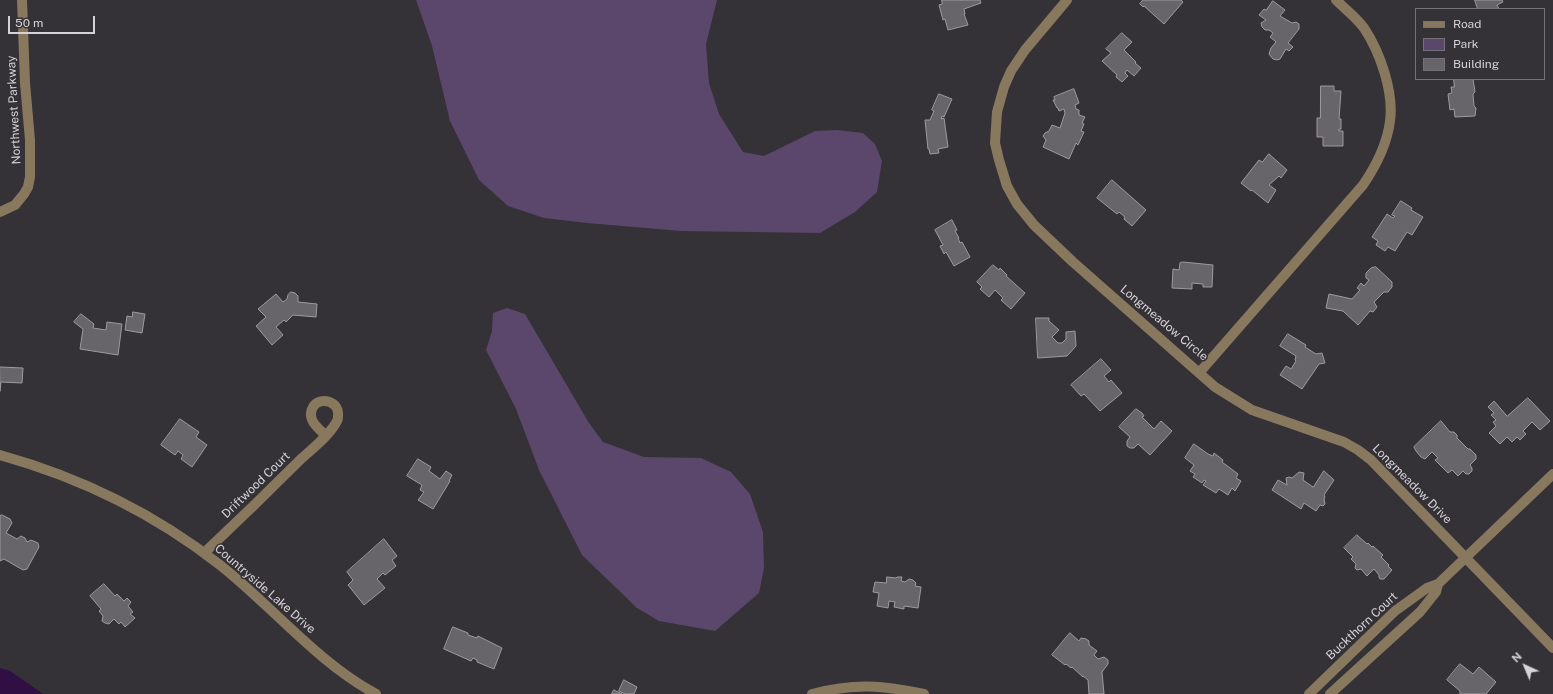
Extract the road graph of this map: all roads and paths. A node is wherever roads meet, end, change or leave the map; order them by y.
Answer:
1 (22, 0) edge
2 (1336, 0) edge
3 (1065, 1) edge
4 (0, 212) edge
5 (1199, 373) junction
6 (325, 435) dead end
7 (0, 455) edge
8 (1553, 474) edge
9 (204, 553) junction
10 (1466, 558) junction
11 (1438, 584) junction
12 (1553, 648) edge
13 (376, 694) edge
14 (812, 694) edge
15 (924, 694) edge
16 (1309, 694) edge
17 (1330, 694) edge

1 - 4 street, Northwest Parkway
2 - 5 street, Longmeadow Circle
3 - 5 street, Longmeadow Circle
5 - 10 street, Longmeadow Drive
6 - 9 street, Driftwood Court
7 - 9 street, Countryside Lake Drive
8 - 10 street, Buckthorn Court
9 - 13 street, Countryside Lake Drive
10 - 11 street, Buckthorn Court
10 - 12 street, Longmeadow Drive
11 - 16 street, Buckthorn Court
11 - 17 street, Buckthorn Court
14 - 15 street

